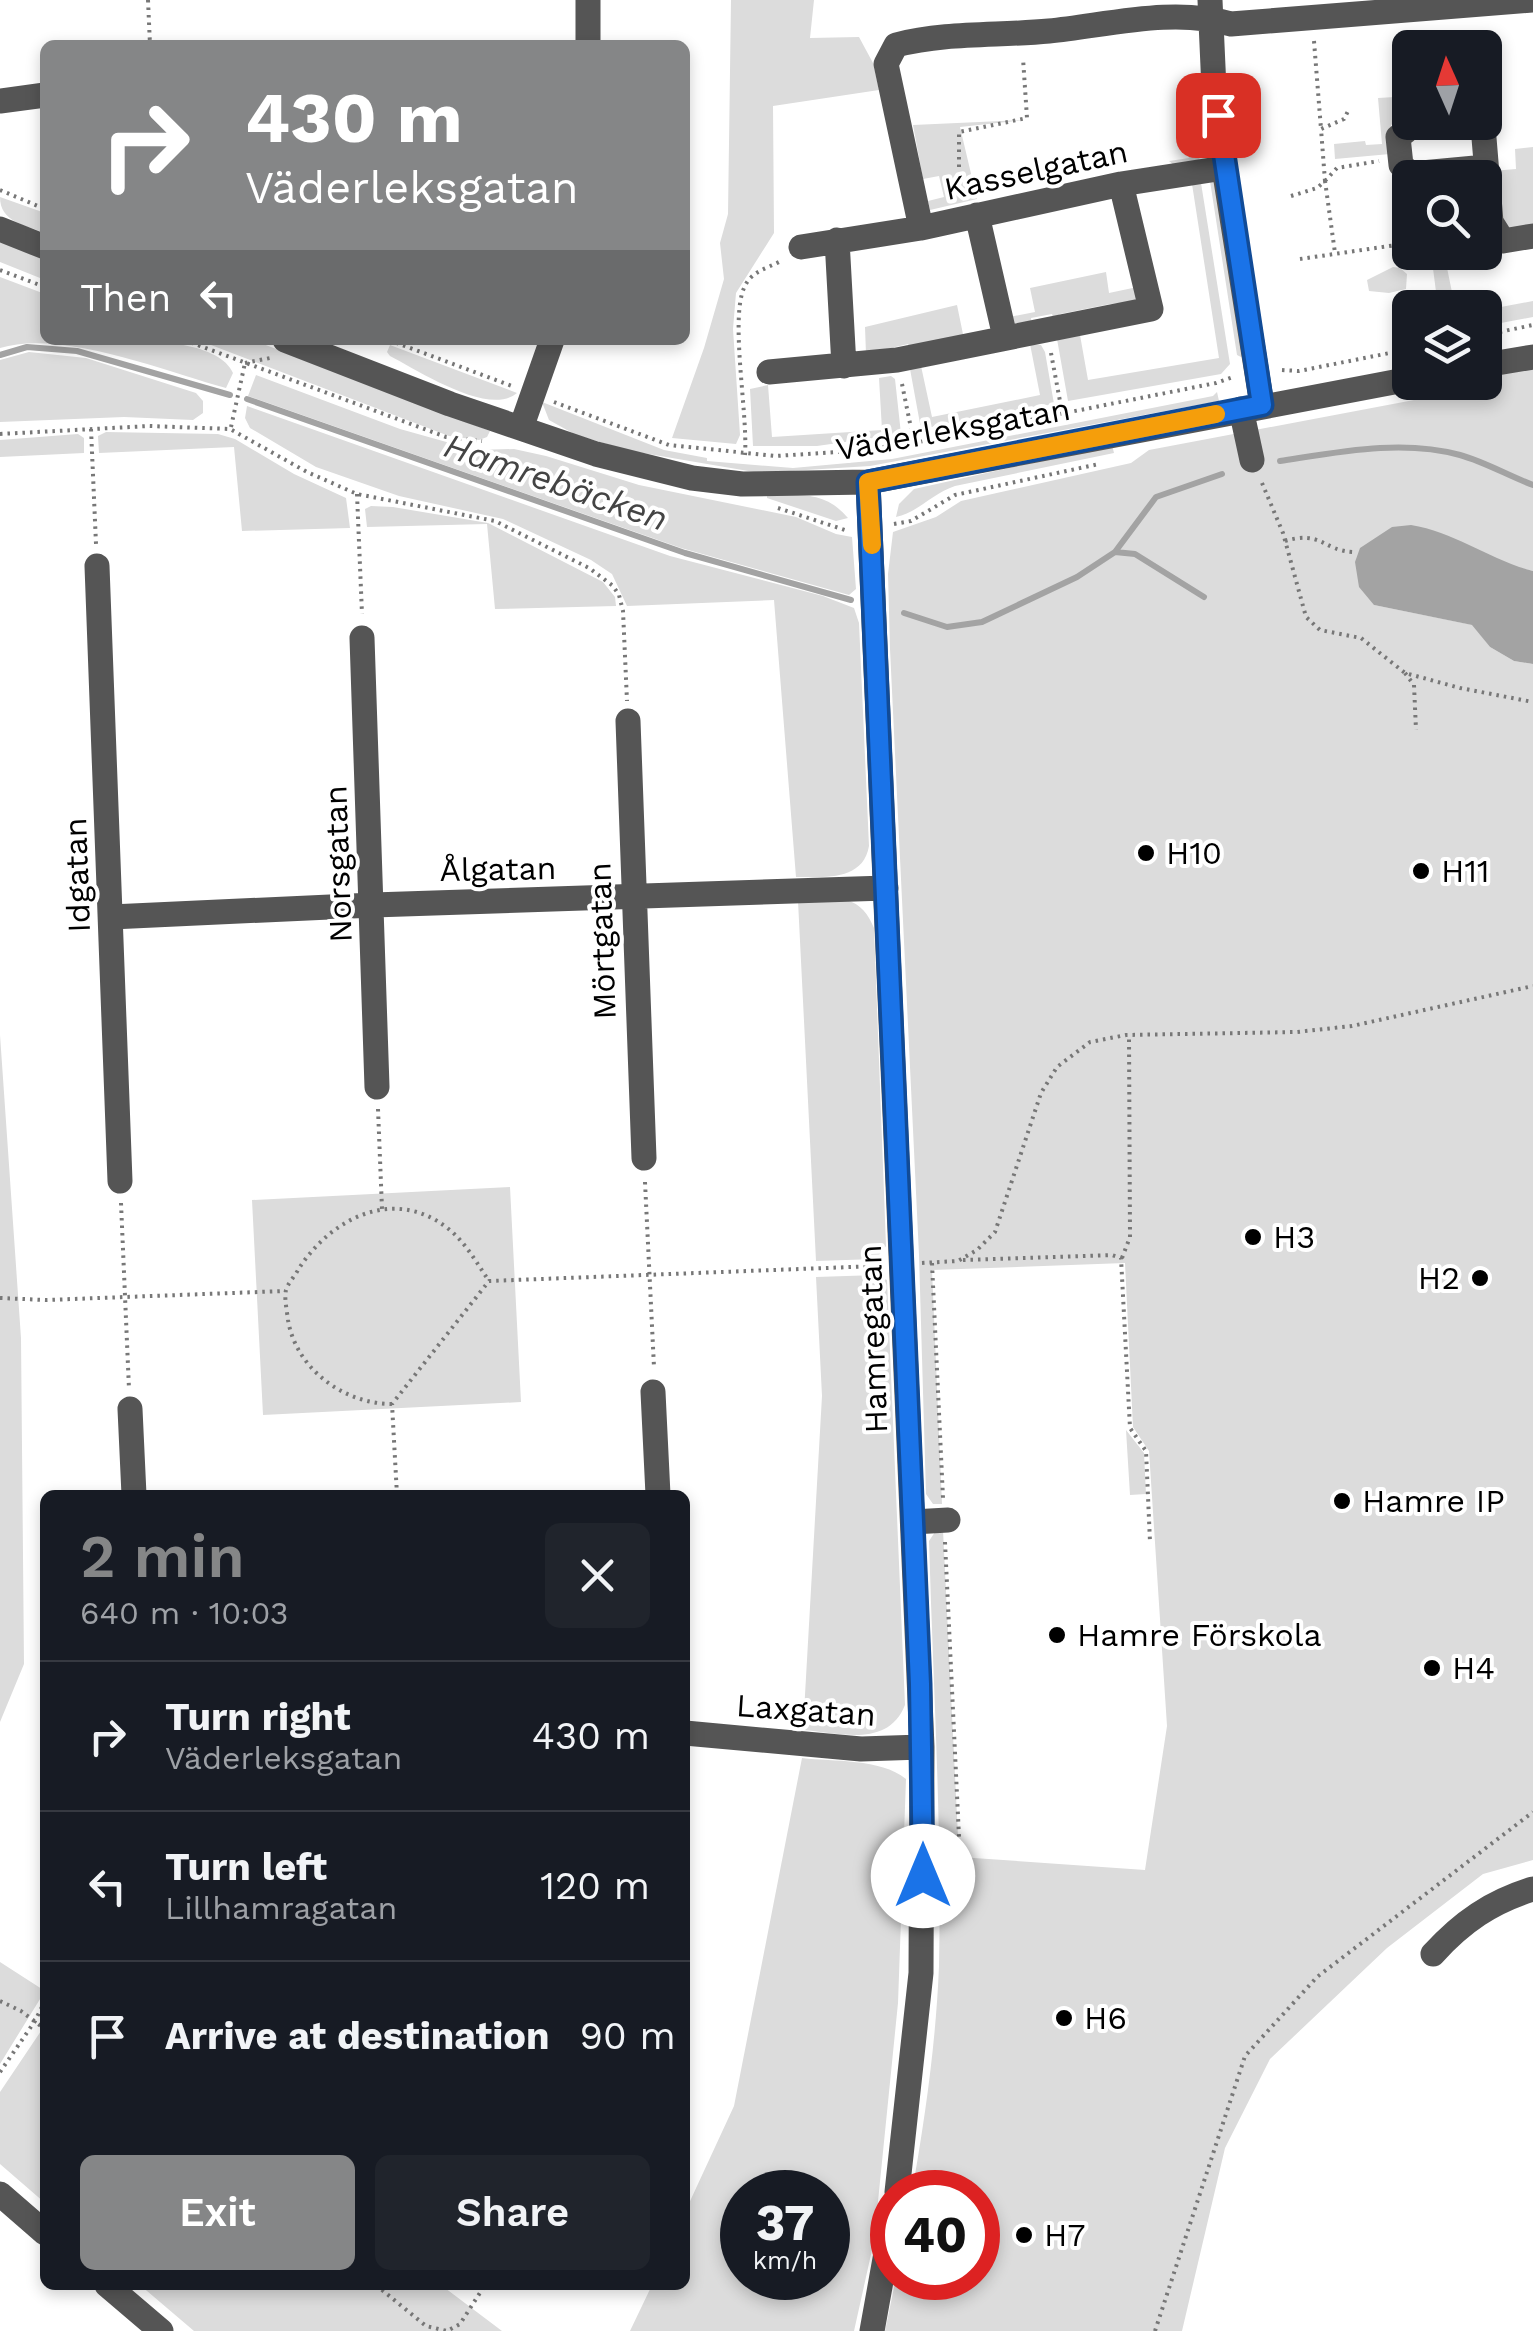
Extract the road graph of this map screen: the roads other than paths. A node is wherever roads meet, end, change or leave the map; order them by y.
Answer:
1 (588, 0) edge
2 (1532, 0) edge
3 (1417, 4) edge
4 (1378, 6) edge
5 (1308, 8) edge
6 (1210, 9) edge
7 (588, 40) edge
8 (40, 96) edge
9 (0, 102) edge
10 (1224, 168) junction
11 (1121, 184) junction
12 (976, 215) junction
13 (921, 228) junction
14 (0, 230) edge
15 (1533, 236) edge
16 (837, 240) junction
17 (1502, 240) edge
18 (40, 245) edge
19 (801, 247) road end
20 (1005, 337) junction
21 (550, 345) edge
22 (279, 348) edge
23 (1533, 356) edge
24 (1502, 362) edge
25 (844, 366) junction
26 (769, 372) dead end
27 (1392, 381) edge
28 (1251, 407) junction
29 (522, 428) junction
30 (1252, 460) road end
31 (868, 482) junction
32 (98, 566) road end
33 (362, 638) road end
34 (628, 721) road end
35 (886, 888) junction
36 (632, 898) junction
37 (373, 905) junction
38 (111, 917) junction
39 (377, 1086) road end
40 (644, 1158) road end
41 (120, 1181) road end
42 (652, 1392) road end
43 (130, 1408) road end
44 (134, 1490) edge
45 (658, 1490) edge
46 (946, 1520) road end
47 (913, 1522) junction
48 (690, 1733) edge
49 (922, 1748) junction
50 (1533, 1888) edge
51 (1433, 1954) dead end
52 (899, 2170) edge
53 (0, 2194) edge
54 (40, 2228) edge
55 (112, 2290) edge
56 (878, 2300) edge
57 (147, 2327) edge
58 (872, 2331) edge

1 - 7 street
2 - 3 street, Kasselgatan
3 - 4 street, Kasselgatan
4 - 5 street, Kasselgatan
5 - 6 street, Kasselgatan
6 - 10 street
6 - 13 street, Kasselgatan
8 - 9 street
10 - 11 street, Kasselgatan
10 - 28 street
11 - 12 street, Kasselgatan
11 - 20 street
12 - 13 street, Kasselgatan
12 - 20 street
13 - 16 street, Kasselgatan
14 - 18 street
15 - 17 street
16 - 19 street, Kasselgatan
16 - 25 street
20 - 25 street
21 - 29 street
22 - 29 street, Väderleksgatan
23 - 24 street
25 - 26 street
27 - 28 street, Väderleksgatan
28 - 30 street
28 - 31 street, Väderleksgatan
29 - 31 street, Väderleksgatan
31 - 35 street, Hamregatan
32 - 38 street, Idgatan
33 - 37 street, Norsgatan
34 - 36 street, Mörtgatan
35 - 36 street, Ålgatan
35 - 47 street, Hamregatan
36 - 37 street, Ålgatan
36 - 40 street, Mörtgatan
37 - 38 street, Ålgatan
37 - 39 street, Norsgatan
38 - 41 street, Idgatan
42 - 45 street
43 - 44 street
46 - 47 street
47 - 49 street, Hamregatan
48 - 49 street, Laxgatan
49 - 52 street, Hamregatan
50 - 51 street
53 - 54 street
55 - 57 street
56 - 58 street

